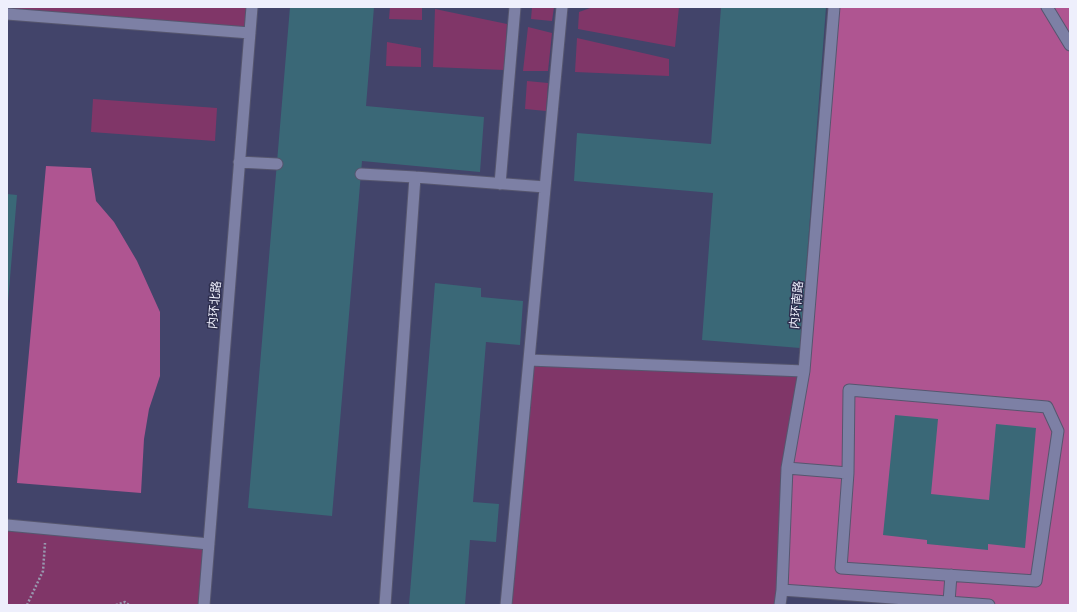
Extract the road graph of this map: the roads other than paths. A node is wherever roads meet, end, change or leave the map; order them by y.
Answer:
1 (252, 7) edge
2 (515, 7) edge
3 (562, 7) edge
4 (834, 7) edge
5 (1047, 7) edge
6 (7, 14) edge
7 (250, 33) junction
8 (1070, 45) edge
9 (239, 162) junction
10 (277, 164) dead end
11 (360, 174) dead end
12 (415, 177) junction
13 (500, 184) junction
14 (545, 187) junction
15 (529, 360) junction
16 (804, 371) junction
17 (787, 468) junction
18 (848, 473) junction
19 (7, 525) edge
20 (209, 544) junction
21 (951, 575) junction
22 (782, 590) junction
23 (949, 602) junction
24 (204, 605) edge
25 (386, 605) edge
26 (506, 605) edge
27 (780, 605) edge
28 (989, 605) edge

1 - 7 lane, 内环北路
2 - 13 lane
3 - 14 lane
4 - 16 lane, 内环南路
5 - 8 lane
6 - 7 lane
7 - 9 lane, 内环北路
9 - 10 lane
9 - 20 lane, 内环北路
11 - 12 lane
12 - 13 lane
12 - 25 lane
13 - 14 lane
14 - 15 lane
15 - 16 lane
15 - 26 lane
16 - 17 lane, 内环南路
17 - 18 lane
17 - 22 lane, 内环南路
18 - 21 lane
18 - 21 lane
19 - 20 lane
20 - 24 lane, 内环北路
21 - 23 lane
22 - 23 lane
22 - 27 lane, 内环南路
23 - 28 lane

